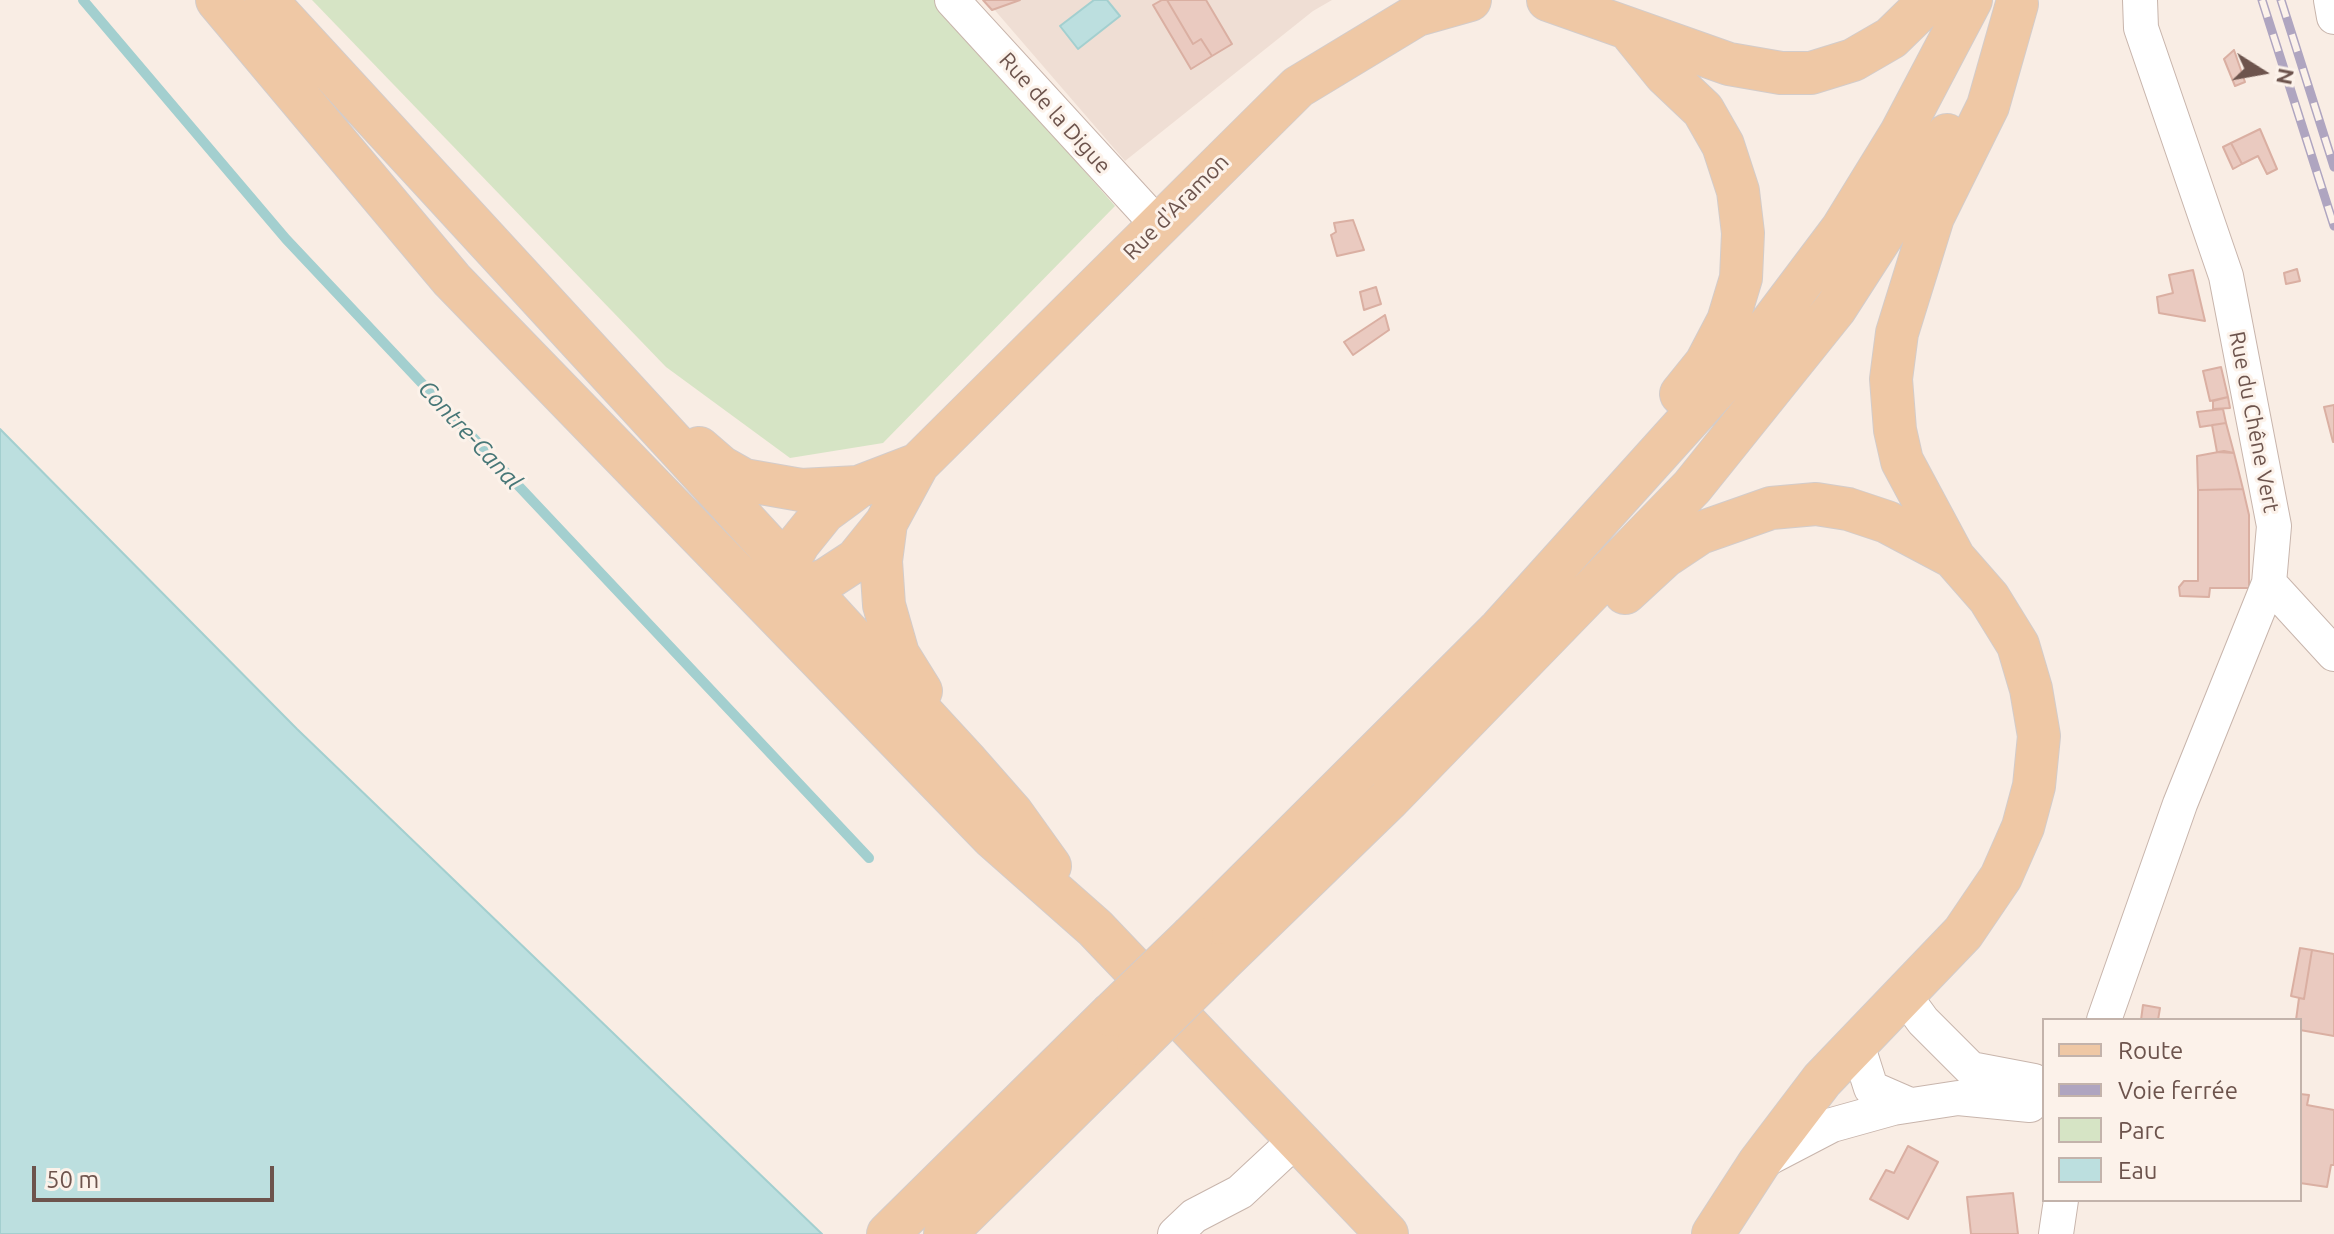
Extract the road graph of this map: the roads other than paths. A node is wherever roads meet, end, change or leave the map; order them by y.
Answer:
1 (217, 0) edge
2 (266, 0) edge
3 (952, 0) edge
4 (1470, 0) edge
5 (1548, 0) edge
6 (1930, 0) edge
7 (1971, 0) edge
8 (2331, 0) edge
9 (2018, 2) edge
10 (2141, 14) edge
11 (2334, 17) edge
12 (1631, 32) junction
13 (1158, 225) junction
14 (597, 357) junction
15 (918, 464) junction
16 (858, 487) junction
17 (886, 523) junction
18 (1954, 558) junction
19 (795, 578) junction
20 (2269, 583) junction
21 (764, 605) junction
22 (2334, 654) edge
23 (968, 763) junction
24 (1353, 776) junction
25 (1389, 799) junction
26 (1002, 825) junction
27 (1206, 950) junction
28 (1904, 995) junction
29 (2105, 1018) edge
30 (1124, 1030) junction
31 (1857, 1044) junction
32 (2038, 1095) edge
33 (1910, 1105) junction
34 (1298, 1138) junction
35 (1759, 1163) junction
36 (2061, 1202) edge
37 (888, 1234) edge
38 (945, 1234) edge
39 (1175, 1234) edge
40 (1387, 1234) edge
41 (1713, 1234) edge
42 (2056, 1234) edge

1 - 21 main road
2 - 14 main road
3 - 13 street, Rue de la Digue
4 - 13 main road, Rue d'Aramon
5 - 12 main road
6 - 12 main road
7 - 24 main road
8 - 11 street
9 - 18 main road
9 - 25 main road
10 - 20 street, Rue du Chêne Vert
12 - 24 main road
13 - 15 main road, Rue d'Aramon
14 - 16 main road, Rue d'Aramon
14 - 19 main road
15 - 16 main road, Rue d'Aramon
15 - 17 main road, Rue d'Aramon
16 - 19 main road, Rue d'Aramon
17 - 19 main road, Rue d'Aramon
17 - 23 main road, Rue d'Aramon
18 - 25 main road
18 - 28 main road
19 - 21 main road, Rue d'Aramon
19 - 23 main road
20 - 22 street
20 - 29 street, Rue du Chêne Vert
21 - 26 main road
23 - 26 main road
24 - 27 main road
25 - 27 main road
26 - 34 main road
27 - 30 main road, bridge
28 - 31 main road
28 - 32 street
30 - 37 main road
30 - 38 main road
31 - 33 street
31 - 35 main road
32 - 33 street
33 - 35 street
34 - 39 street
34 - 40 main road
35 - 41 main road
36 - 42 street

